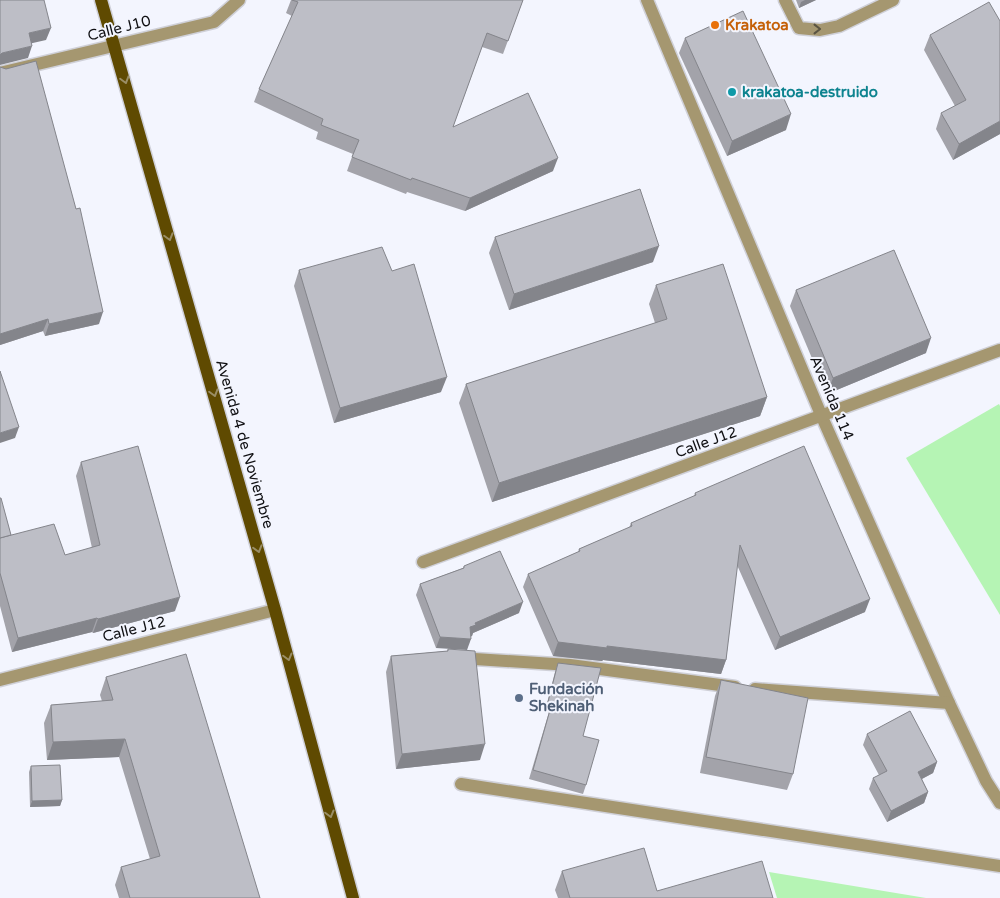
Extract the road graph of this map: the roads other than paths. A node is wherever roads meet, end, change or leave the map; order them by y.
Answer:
1 (101, 0) edge
2 (239, 0) edge
3 (647, 0) edge
4 (785, 0) edge
5 (893, 0) edge
6 (115, 46) junction
7 (0, 73) edge
8 (1000, 350) edge
9 (822, 417) junction
10 (423, 562) dead end
11 (275, 610) junction
12 (443, 657) edge
13 (0, 680) edge
14 (949, 703) junction
15 (461, 784) dead end
16 (1000, 803) edge
17 (1000, 866) edge
18 (353, 898) edge

1 - 6 main road, Avenida 4 de Noviembre
2 - 6 street, Calle J10
3 - 9 street, Avenida 114
4 -> 5 street
6 - 7 street, Calle J10
6 -> 11 main road, Avenida 4 de Noviembre
8 - 9 street, Calle J12
9 - 10 street, Calle J12
9 - 14 street, Avenida 114
11 - 13 street, Calle J12
11 -> 18 main road, Avenida 4 de Noviembre
12 - 14 street
14 - 16 street, Avenida 114
15 - 17 street

